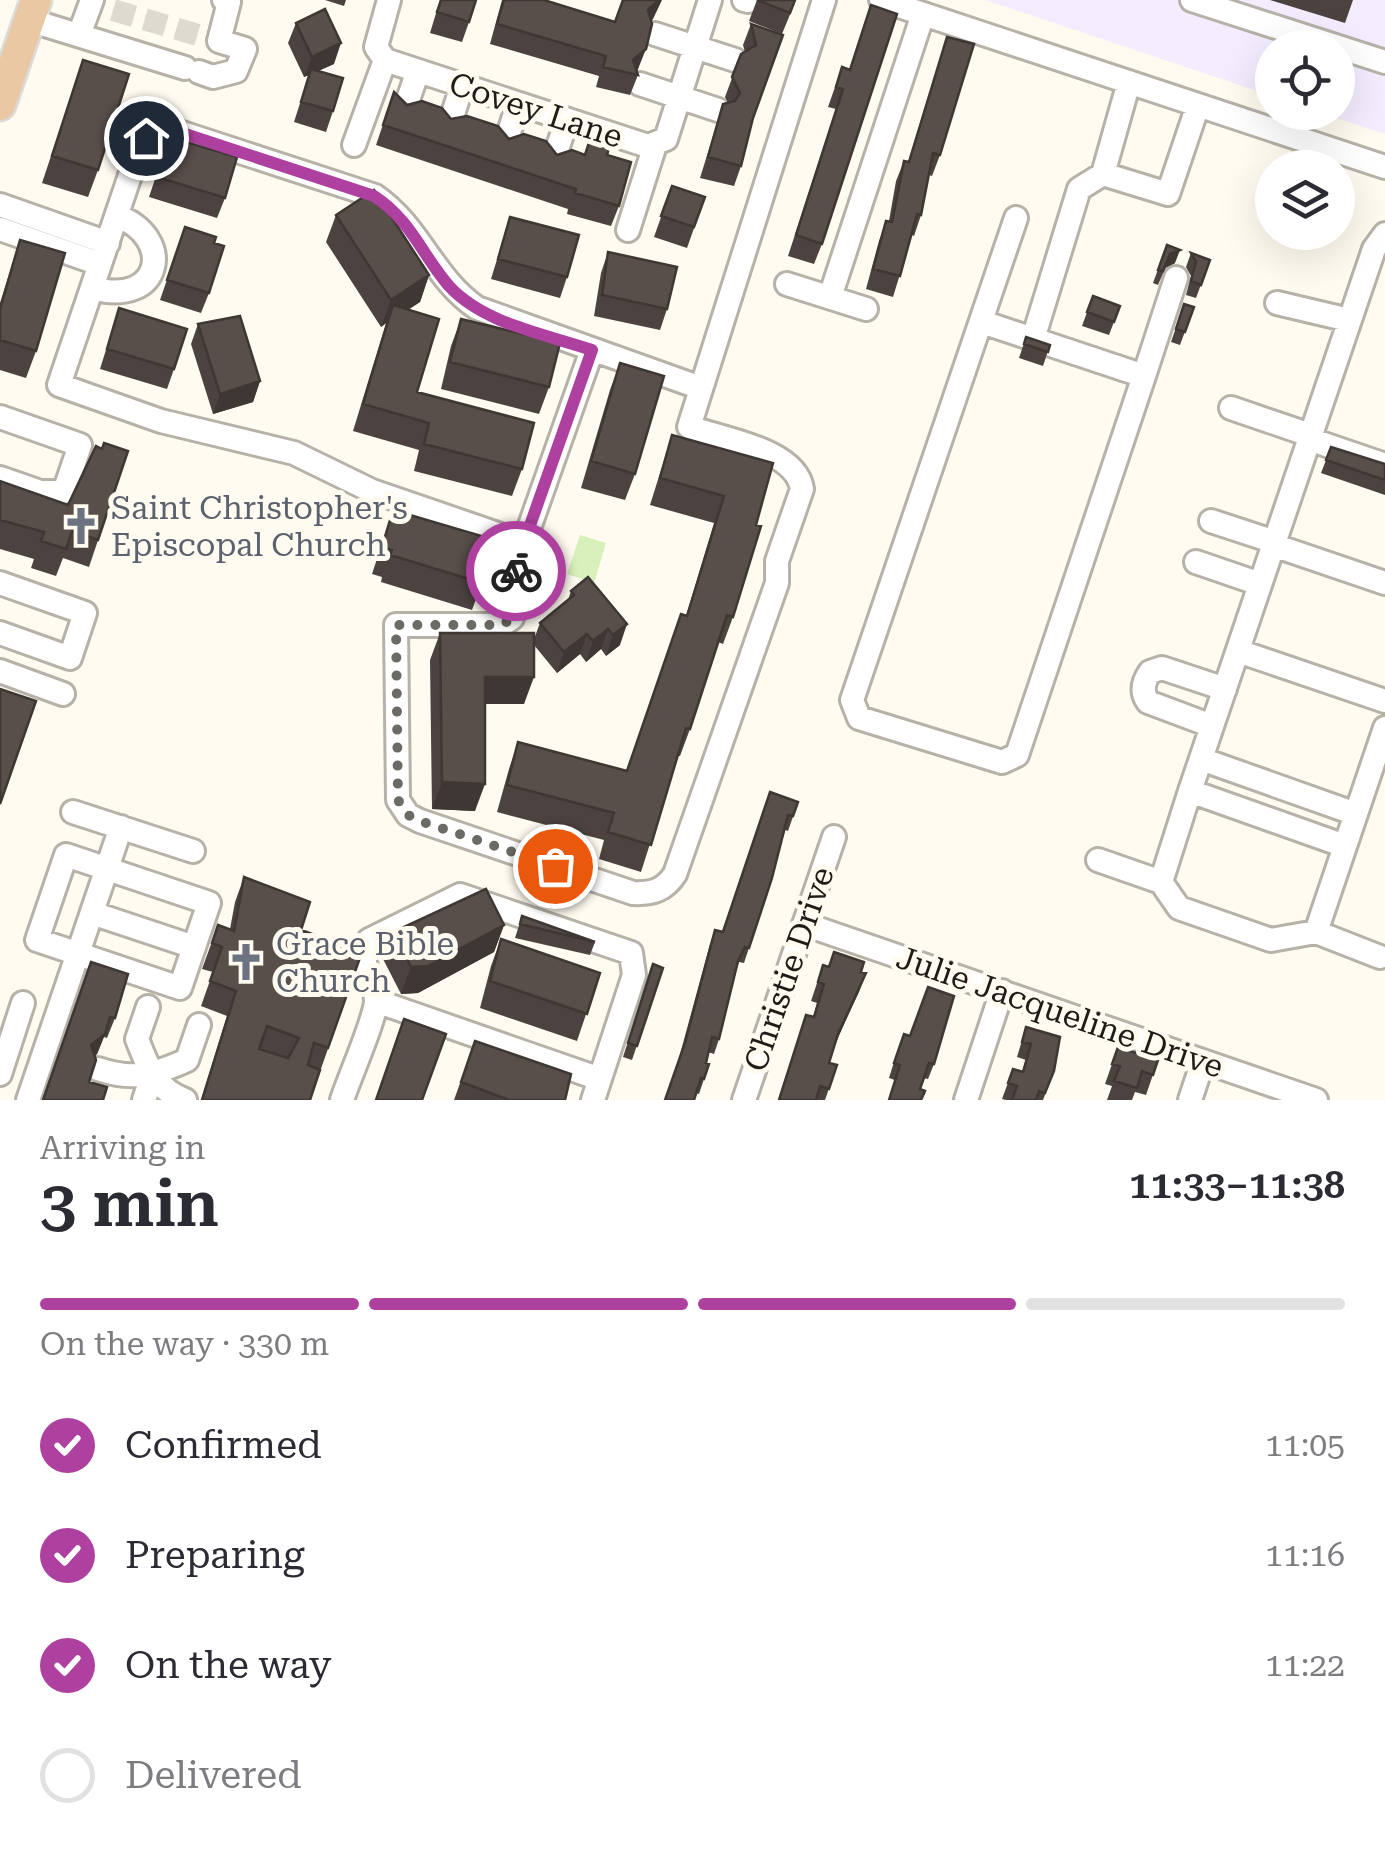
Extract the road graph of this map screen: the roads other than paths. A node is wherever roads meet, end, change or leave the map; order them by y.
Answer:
1 (710, 0) edge
2 (824, 0) edge
3 (882, 0) edge
4 (1192, 0) edge
5 (387, 1) edge
6 (234, 3) edge
7 (99, 4) edge
8 (32, 10) edge
9 (923, 14) junction
10 (655, 34) edge
11 (80, 35) junction
12 (695, 47) junction
13 (385, 60) junction
14 (735, 60) edge
15 (1385, 62) edge
16 (418, 71) junction
17 (1129, 82) junction
18 (640, 84) edge
19 (462, 86) junction
20 (679, 97) junction
21 (518, 104) junction
22 (0, 105) edge
23 (1198, 105) junction
24 (718, 110) edge
25 (404, 111) edge
26 (567, 120) junction
27 (449, 126) edge
28 (354, 145) dead end
29 (504, 146) edge
30 (655, 146) junction
31 (553, 162) edge
32 (1385, 167) edge
33 (1103, 174) junction
34 (0, 205) edge
35 (117, 216) junction
36 (1016, 218) dead end
37 (0, 229) edge
38 (628, 230) dead end
39 (1385, 234) edge
40 (104, 253) junction
41 (1176, 278) dead end
42 (787, 284) dead end
43 (92, 288) junction
44 (830, 297) junction
45 (1278, 303) dead end
46 (866, 309) dead end
47 (1350, 320) junction
48 (982, 322) junction
49 (1034, 339) junction
50 (592, 350) junction
51 (1144, 376) junction
52 (701, 388) junction
53 (1230, 408) dead end
54 (0, 417) edge
55 (1310, 437) junction
56 (1385, 464) edge
57 (0, 478) edge
58 (1212, 521) dead end
59 (518, 541) junction
60 (1274, 543) junction
61 (1196, 562) dead end
62 (1384, 580) edge
63 (0, 582) edge
64 (1260, 584) junction
65 (0, 633) edge
66 (1238, 651) junction
67 (0, 672) edge
68 (1225, 688) junction
69 (63, 694) dead end
70 (1385, 701) edge
71 (1212, 726) junction
72 (1384, 738) edge
73 (1201, 759) junction
74 (1377, 781) edge
75 (1190, 792) junction
76 (73, 812) dead end
77 (1356, 814) junction
78 (121, 828) junction
79 (834, 837) dead end
80 (1345, 846) junction
81 (193, 851) dead end
82 (1098, 860) dead end
83 (107, 869) junction
84 (1161, 882) junction
85 (92, 913) junction
86 (804, 924) junction
87 (1316, 932) junction
88 (194, 947) junction
89 (78, 954) junction
90 (1380, 956) dead end
91 (1002, 991) junction
92 (0, 995) edge
93 (376, 1000) junction
94 (23, 1003) junction
95 (148, 1006) dead end
96 (57, 1015) junction
97 (199, 1025) dead end
98 (1203, 1060) junction
99 (98, 1069) edge
100 (0, 1074) edge
101 (152, 1076) junction
102 (596, 1090) edge
103 (28, 1100) edge
104 (144, 1100) edge
105 (185, 1100) edge
106 (342, 1100) edge
107 (744, 1100) edge
108 (966, 1100) edge
109 (1190, 1100) edge
110 (1316, 1100) edge

1 - 12 street, Covey Lane
2 - 52 street
3 - 9 street
4 - 15 street
5 - 13 street
6 - 11 street
7 - 11 street
8 - 11 street
8 - 22 main road
9 - 17 street
9 - 44 street
10 - 12 street
12 - 14 street
12 - 20 street, Covey Lane
13 - 16 street, Covey Lane
13 - 28 street
16 - 19 street, Covey Lane
16 - 25 street
17 - 23 street
17 - 33 street
18 - 20 street
19 - 21 street, Covey Lane
19 - 27 street
20 - 24 street
20 - 30 street, Covey Lane
21 - 26 street, Covey Lane
21 - 29 street
23 - 32 street
23 - 33 street
26 - 30 street, Covey Lane
26 - 31 street
30 - 38 street
33 - 49 street
34 - 40 street
35 - 40 street
35 - 43 street
35 - 50 street
36 - 48 street
37 - 40 street
39 - 47 street
40 - 43 street
41 - 51 street
42 - 44 street
43 - 59 street
44 - 46 street
45 - 47 street
47 - 55 street
48 - 49 street
48 - 51 street
49 - 51 street
50 - 52 street
50 - 59 street
52 - 59 street
53 - 55 street
54 - 57 street
55 - 56 street
55 - 60 street
58 - 60 street
60 - 62 street
60 - 64 street
61 - 64 street
63 - 65 street
64 - 66 street
66 - 68 street
66 - 70 street
67 - 69 street
68 - 71 street
68 - 71 street
71 - 73 street
72 - 74 street
73 - 75 street
73 - 77 street
74 - 77 street
75 - 80 street
75 - 84 street
76 - 78 street
77 - 80 street
78 - 81 street
78 - 83 street
79 - 86 street, Christie Drive
80 - 87 street
82 - 84 street
83 - 85 street
83 - 88 street
83 - 89 street
84 - 87 street
85 - 88 street
85 - 89 street
86 - 91 street, Julie Jacqueline Drive
86 - 107 street, Christie Drive
87 - 90 street
88 - 89 street
89 - 96 street
91 - 98 street, Julie Jacqueline Drive
91 - 108 street
92 - 94 street
93 - 102 street
93 - 102 street
93 - 106 street
94 - 96 street
94 - 100 street
95 - 101 street
96 - 103 street
97 - 101 street
98 - 109 street
98 - 110 street, Julie Jacqueline Drive
99 - 101 street
101 - 104 street
101 - 105 street

